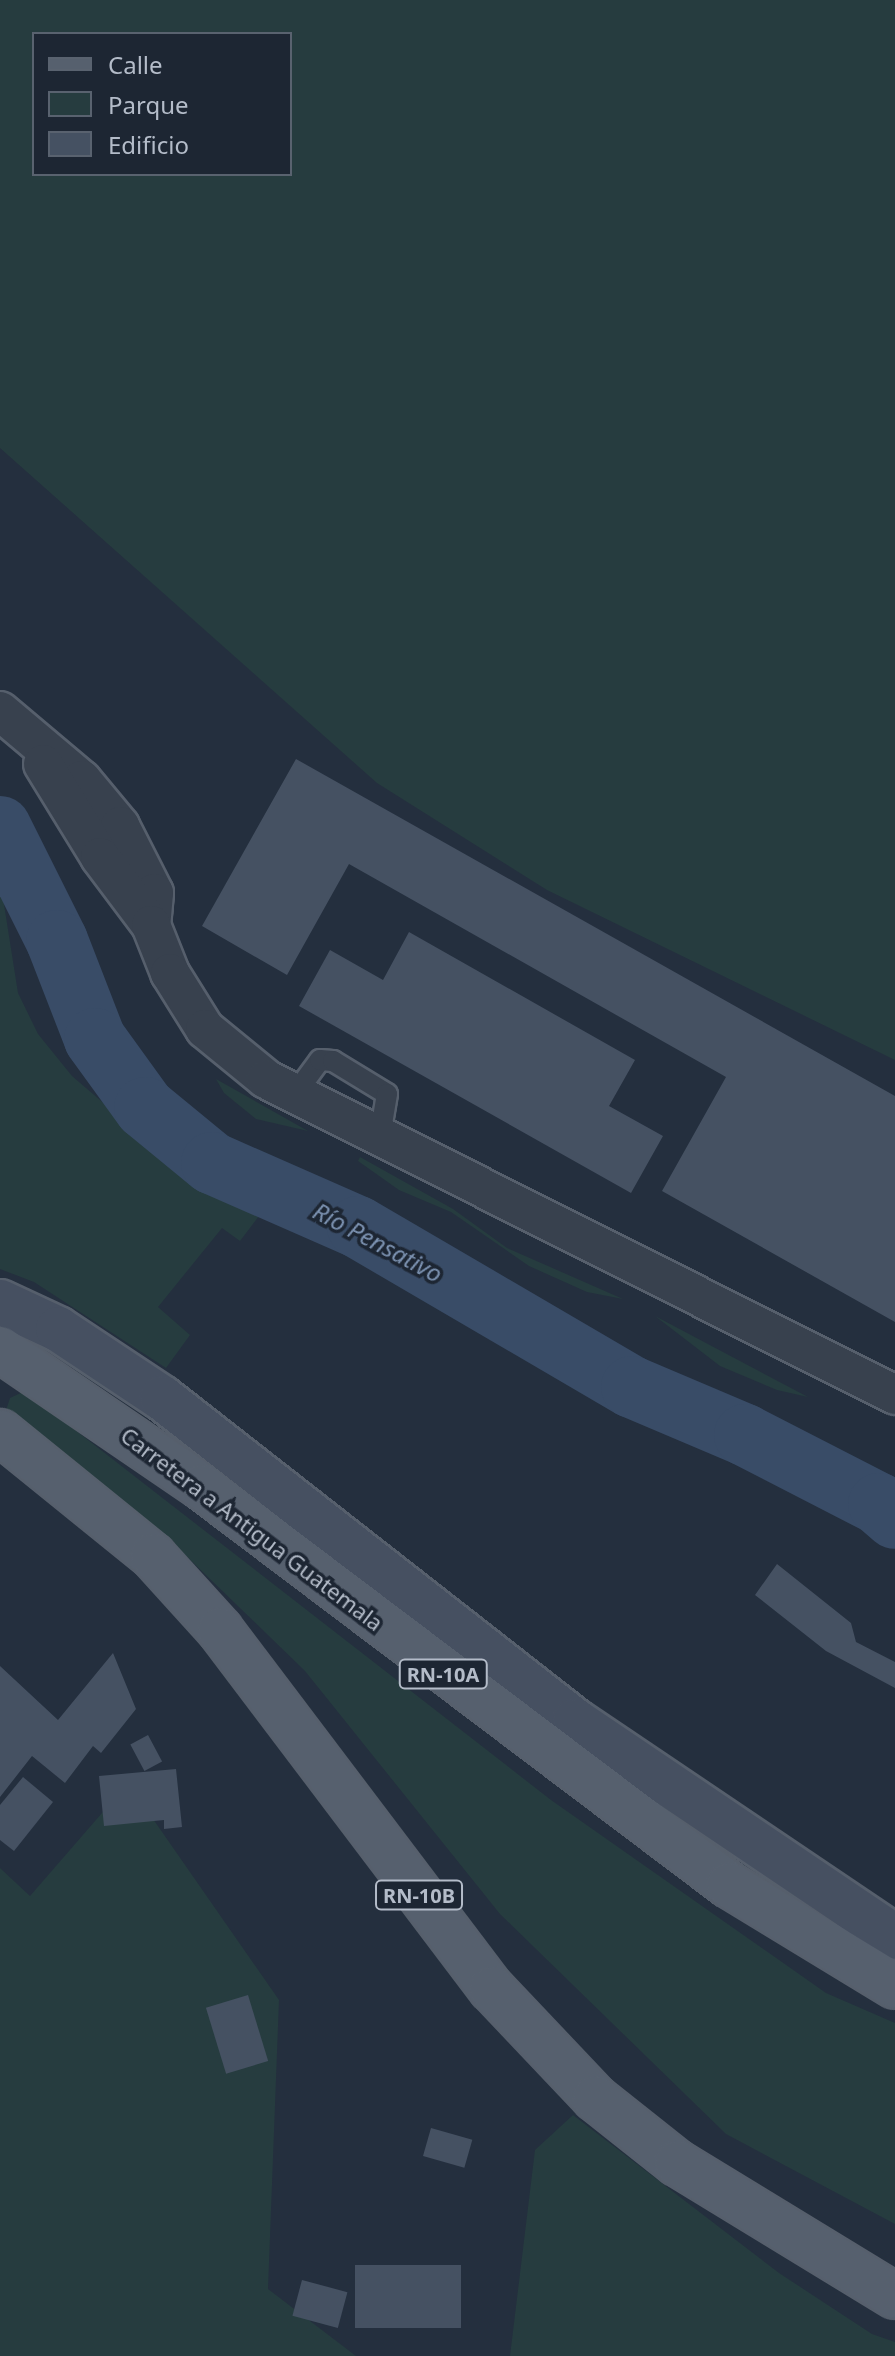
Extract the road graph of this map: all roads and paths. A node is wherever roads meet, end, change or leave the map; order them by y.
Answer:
1 (0, 713) edge
2 (153, 909) junction
3 (0, 1302) edge
4 (3, 1353) edge
5 (895, 1395) edge
6 (0, 1432) edge
7 (895, 1937) edge
8 (895, 1986) edge
9 (895, 2296) edge

1 - 2 street
1 - 2 street
2 - 5 street
3 - 7 street
4 - 8 main road, Carretera a Antigua Guatemala / RN-10A
6 - 9 main road, RN-10B

